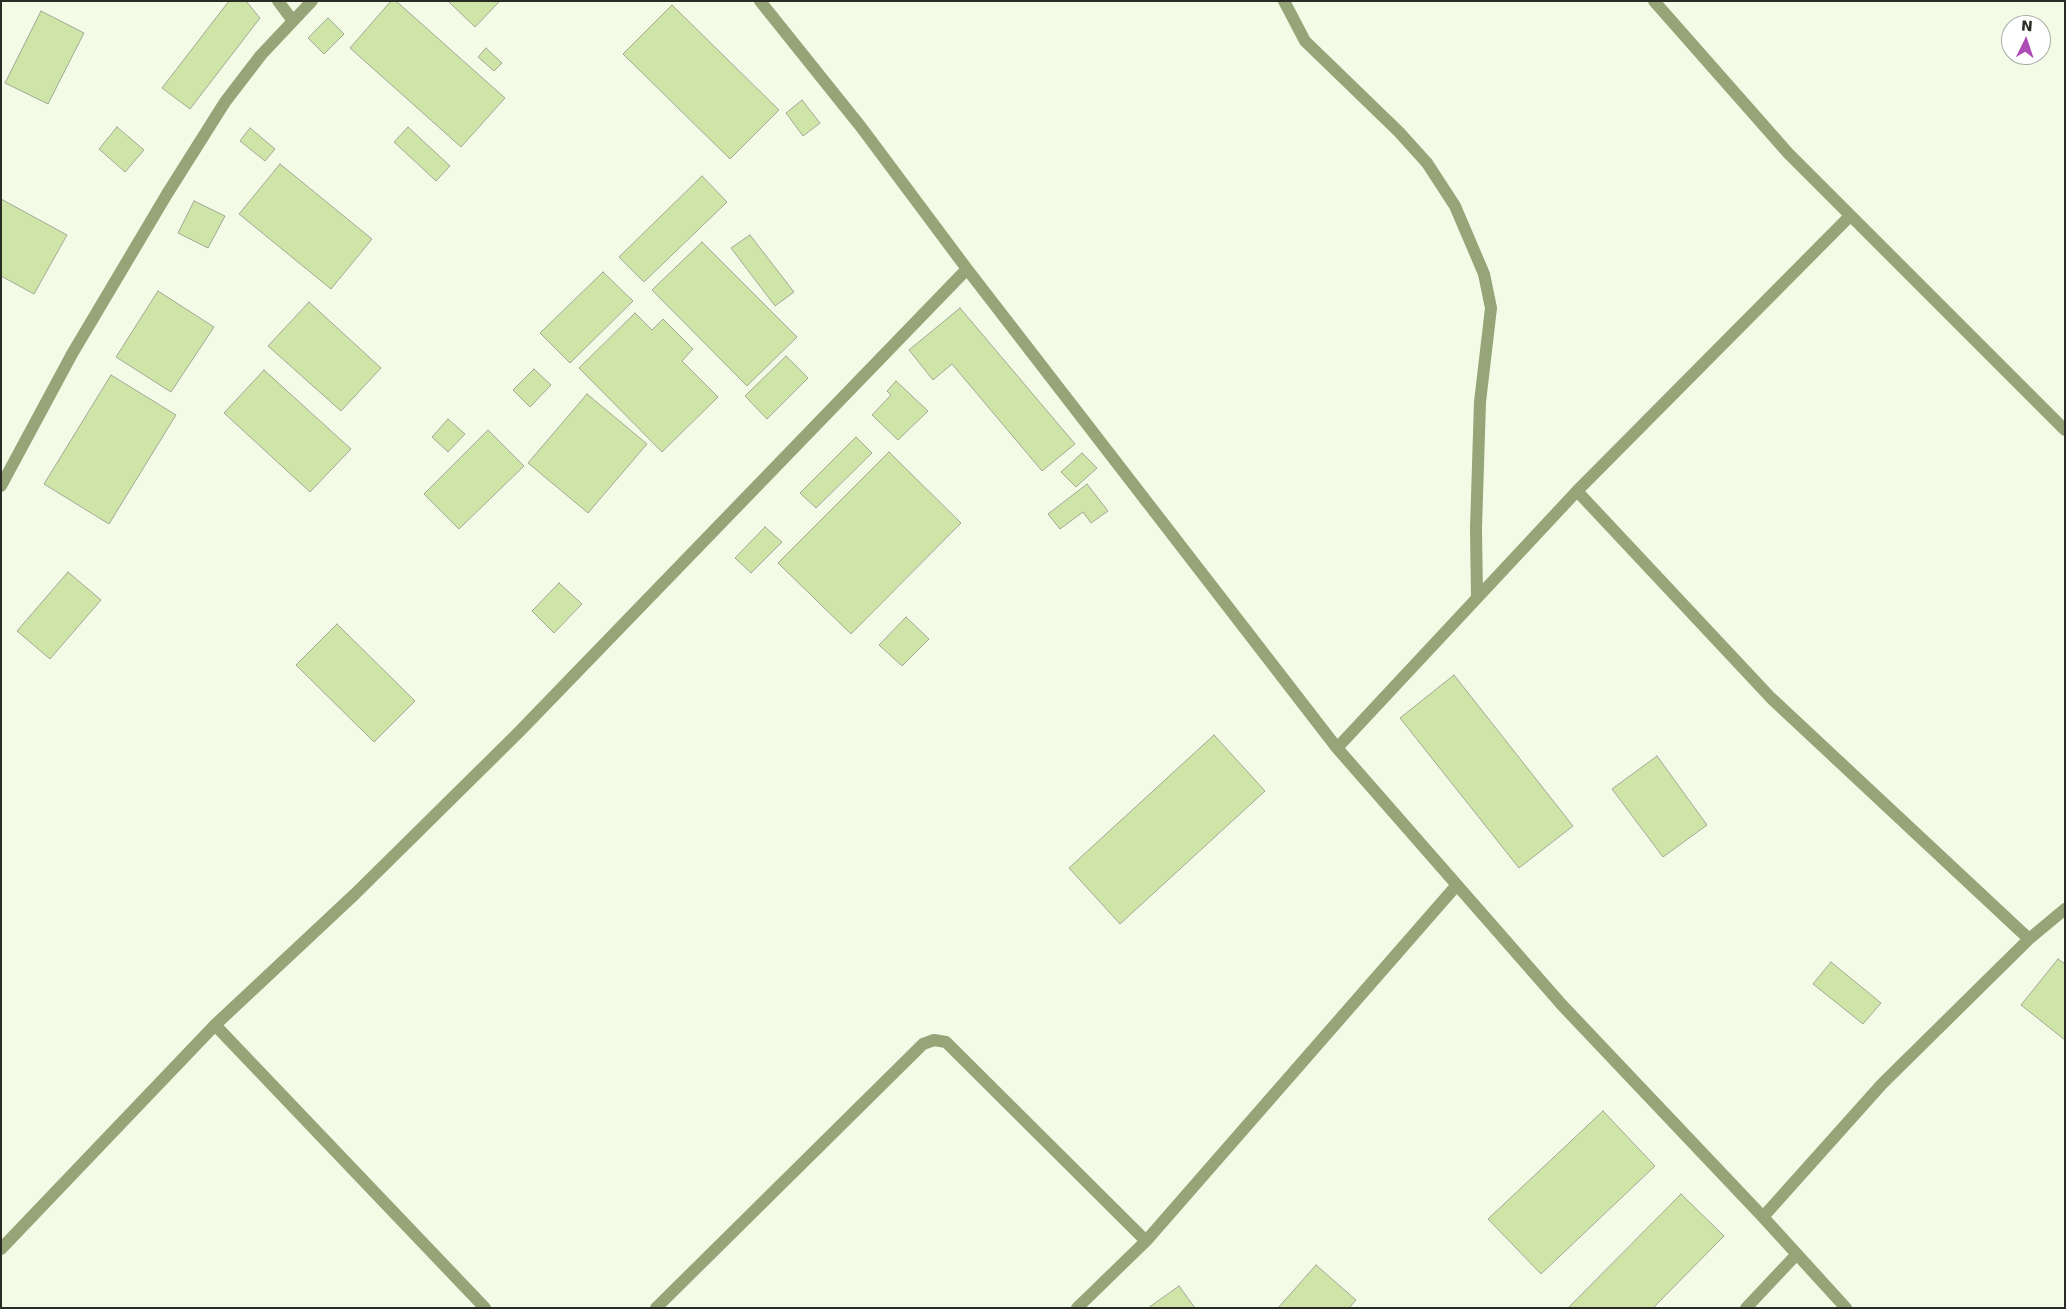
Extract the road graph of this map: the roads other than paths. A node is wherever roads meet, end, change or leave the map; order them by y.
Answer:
1 (278, 1) edge
2 (312, 1) edge
3 (760, 1) edge
4 (1284, 1) edge
5 (1654, 1) edge
6 (293, 21) junction
7 (1850, 216) junction
8 (967, 269) junction
9 (2065, 430) edge
10 (1, 486) edge
11 (1577, 491) junction
12 (1477, 598) junction
13 (1337, 748) junction
14 (1456, 886) junction
15 (2065, 910) edge
16 (2029, 939) junction
17 (215, 1025) junction
18 (1763, 1217) junction
19 (1146, 1240) junction
20 (1, 1248) edge
21 (1796, 1255) junction
22 (485, 1308) edge
23 (656, 1308) edge
24 (1077, 1308) edge
25 (1746, 1308) edge
26 (1846, 1308) edge

1 - 6 street
2 - 6 street
3 - 8 street
4 - 12 street
5 - 7 street
6 - 10 street
7 - 9 street
7 - 11 street
8 - 13 street
8 - 17 street
11 - 12 street
11 - 16 street
12 - 13 street
13 - 14 street
14 - 18 street
14 - 19 street
15 - 16 street
16 - 18 street
17 - 20 street
17 - 22 street
18 - 21 street
19 - 23 street
19 - 24 street
21 - 25 street
21 - 26 street

